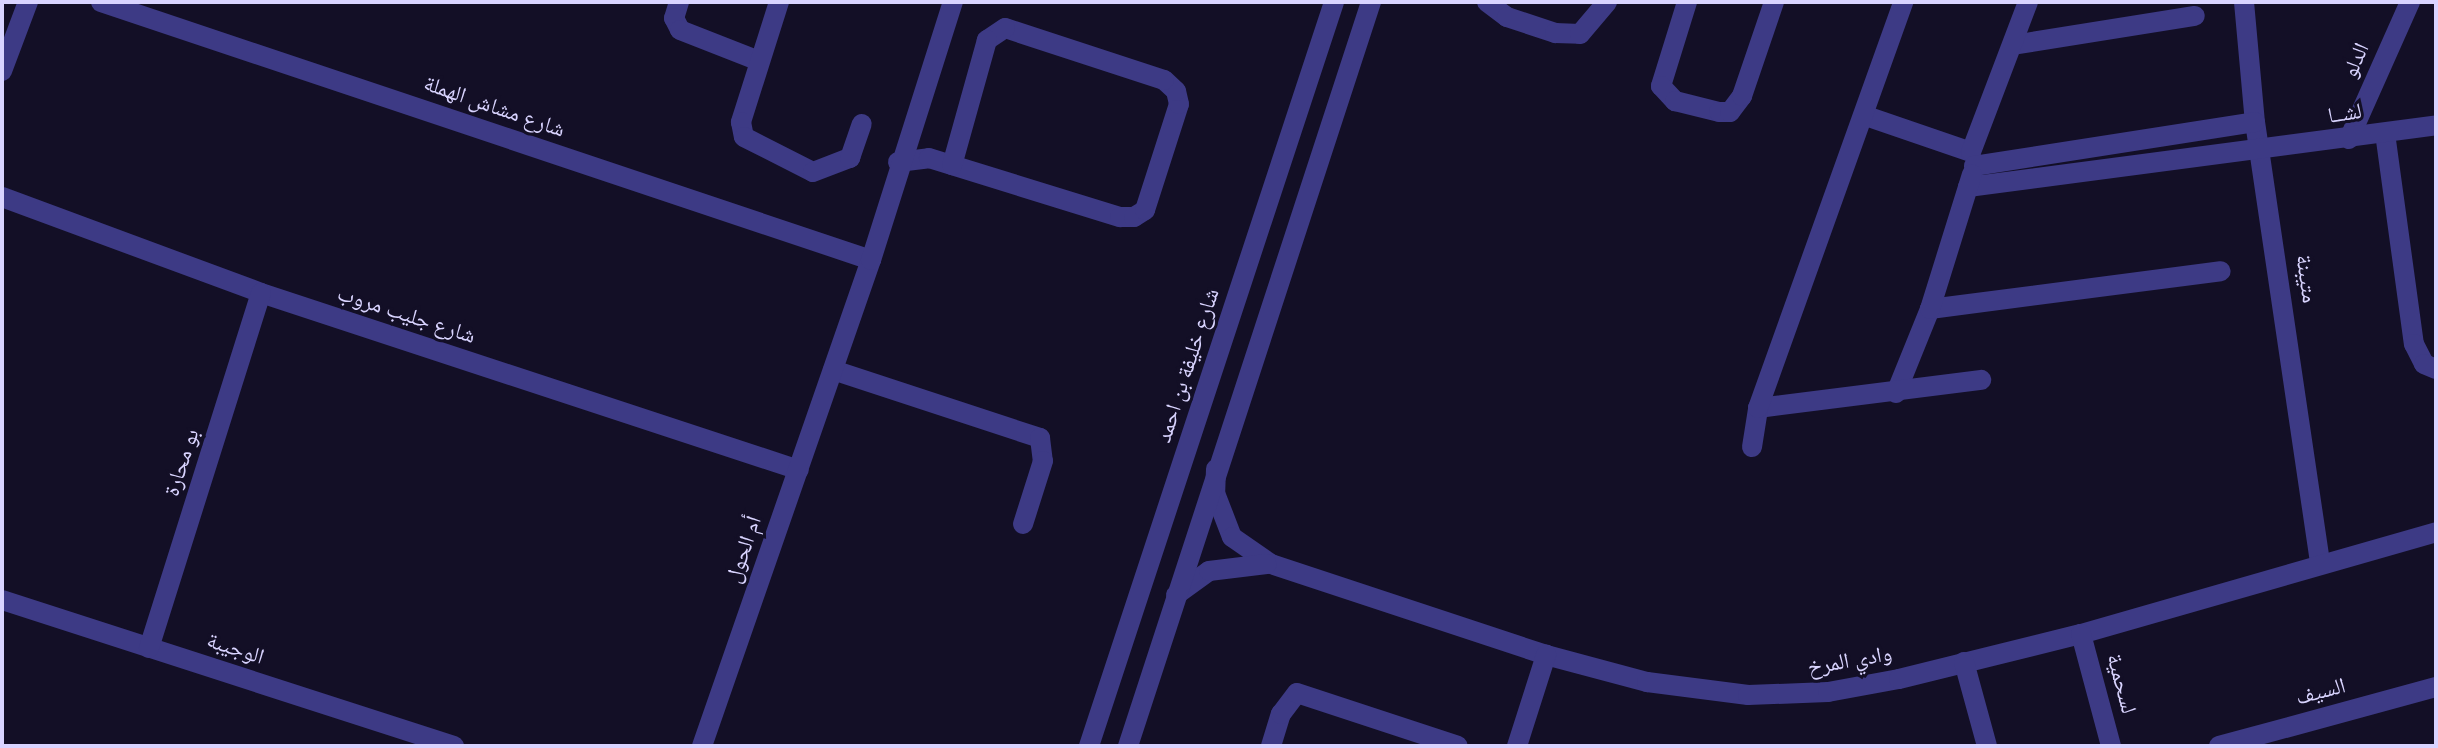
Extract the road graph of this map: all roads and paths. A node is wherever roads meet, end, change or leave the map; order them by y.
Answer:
1 (28, 2) edge
2 (101, 2) edge
3 (679, 2) edge
4 (779, 2) edge
5 (953, 2) edge
6 (1334, 2) edge
7 (1371, 2) edge
8 (1487, 2) edge
9 (1607, 2) edge
10 (1687, 2) edge
11 (1774, 2) edge
12 (1903, 2) edge
13 (2028, 2) edge
14 (2244, 2) edge
15 (2410, 2) edge
16 (2195, 16) dead end
17 (2013, 45) junction
18 (759, 61) junction
19 (2, 71) edge
20 (1866, 116) junction
21 (2255, 122) junction
22 (862, 124) dead end
23 (2436, 125) edge
24 (2385, 133) junction
25 (2349, 139) junction
26 (2262, 145) junction
27 (1972, 159) junction
28 (898, 162) junction
29 (952, 165) junction
30 (1968, 187) junction
31 (2, 197) edge
32 (871, 260) junction
33 (2221, 271) dead end
34 (261, 293) junction
35 (1930, 309) junction
36 (2436, 369) edge
37 (833, 370) junction
38 (1981, 380) dead end
39 (1896, 393) junction
40 (1758, 408) junction
41 (1752, 447) dead end
42 (1216, 469) junction
43 (799, 470) junction
44 (1023, 524) dead end
45 (2436, 532) edge
46 (2320, 563) junction
47 (1271, 564) junction
48 (1176, 596) junction
49 (2, 600) edge
50 (2081, 634) junction
51 (149, 648) junction
52 (1546, 655) junction
53 (1964, 662) junction
54 (2436, 687) edge
55 (2245, 743) edge
56 (454, 746) edge
57 (702, 746) edge
58 (1089, 746) edge
59 (1128, 746) edge
60 (1271, 746) edge
61 (1458, 746) edge
62 (1517, 746) edge
63 (1987, 746) edge
64 (2111, 746) edge
65 (2219, 746) edge

1 - 19 street
2 - 32 street, شارع مشاش الهملة
3 - 18 street
4 - 18 street
5 - 28 street, أم الحول
6 - 58 street, شارع خليفة بن احمد
7 - 42 street
8 - 9 street
10 - 11 street
12 - 20 street
13 - 17 street
14 - 21 street, متيبنة
15 - 25 street, الدلو
16 - 17 street
17 - 27 street
18 - 22 street
20 - 27 street
20 - 40 street
21 - 26 street, متيبنة
21 - 27 street
23 - 24 street, لشــا
24 - 25 street, لشــا
24 - 36 street
25 - 26 street, لشــا
26 - 30 street, لشــا
26 - 46 street, متيبنة
27 - 30 street
28 - 29 street
28 - 32 street, أم الحول
29 - 29 street
30 - 35 street
31 - 34 street, شارع جليب مروب
32 - 37 street, أم الحول
33 - 35 street
34 - 43 street, شارع جليب مروب
34 - 51 street, بو محارة
35 - 39 street
37 - 43 street, أم الحول
37 - 44 street
38 - 39 street
39 - 40 street
40 - 41 street
42 - 47 street, وادي المرخ
42 - 48 street
43 - 57 street, أم الحول
45 - 46 street, وادي المرخ
46 - 50 street, وادي المرخ
47 - 48 street, وادي المرخ
47 - 52 street, وادي المرخ
48 - 59 street
49 - 51 street, الوجيبة
50 - 53 street, وادي المرخ
50 - 64 street, لسحمية
51 - 56 street, الوجيبة
52 - 53 street, وادي المرخ
52 - 62 street
53 - 63 street
54 - 55 street, السيف
55 - 65 street, السيف
60 - 61 street

